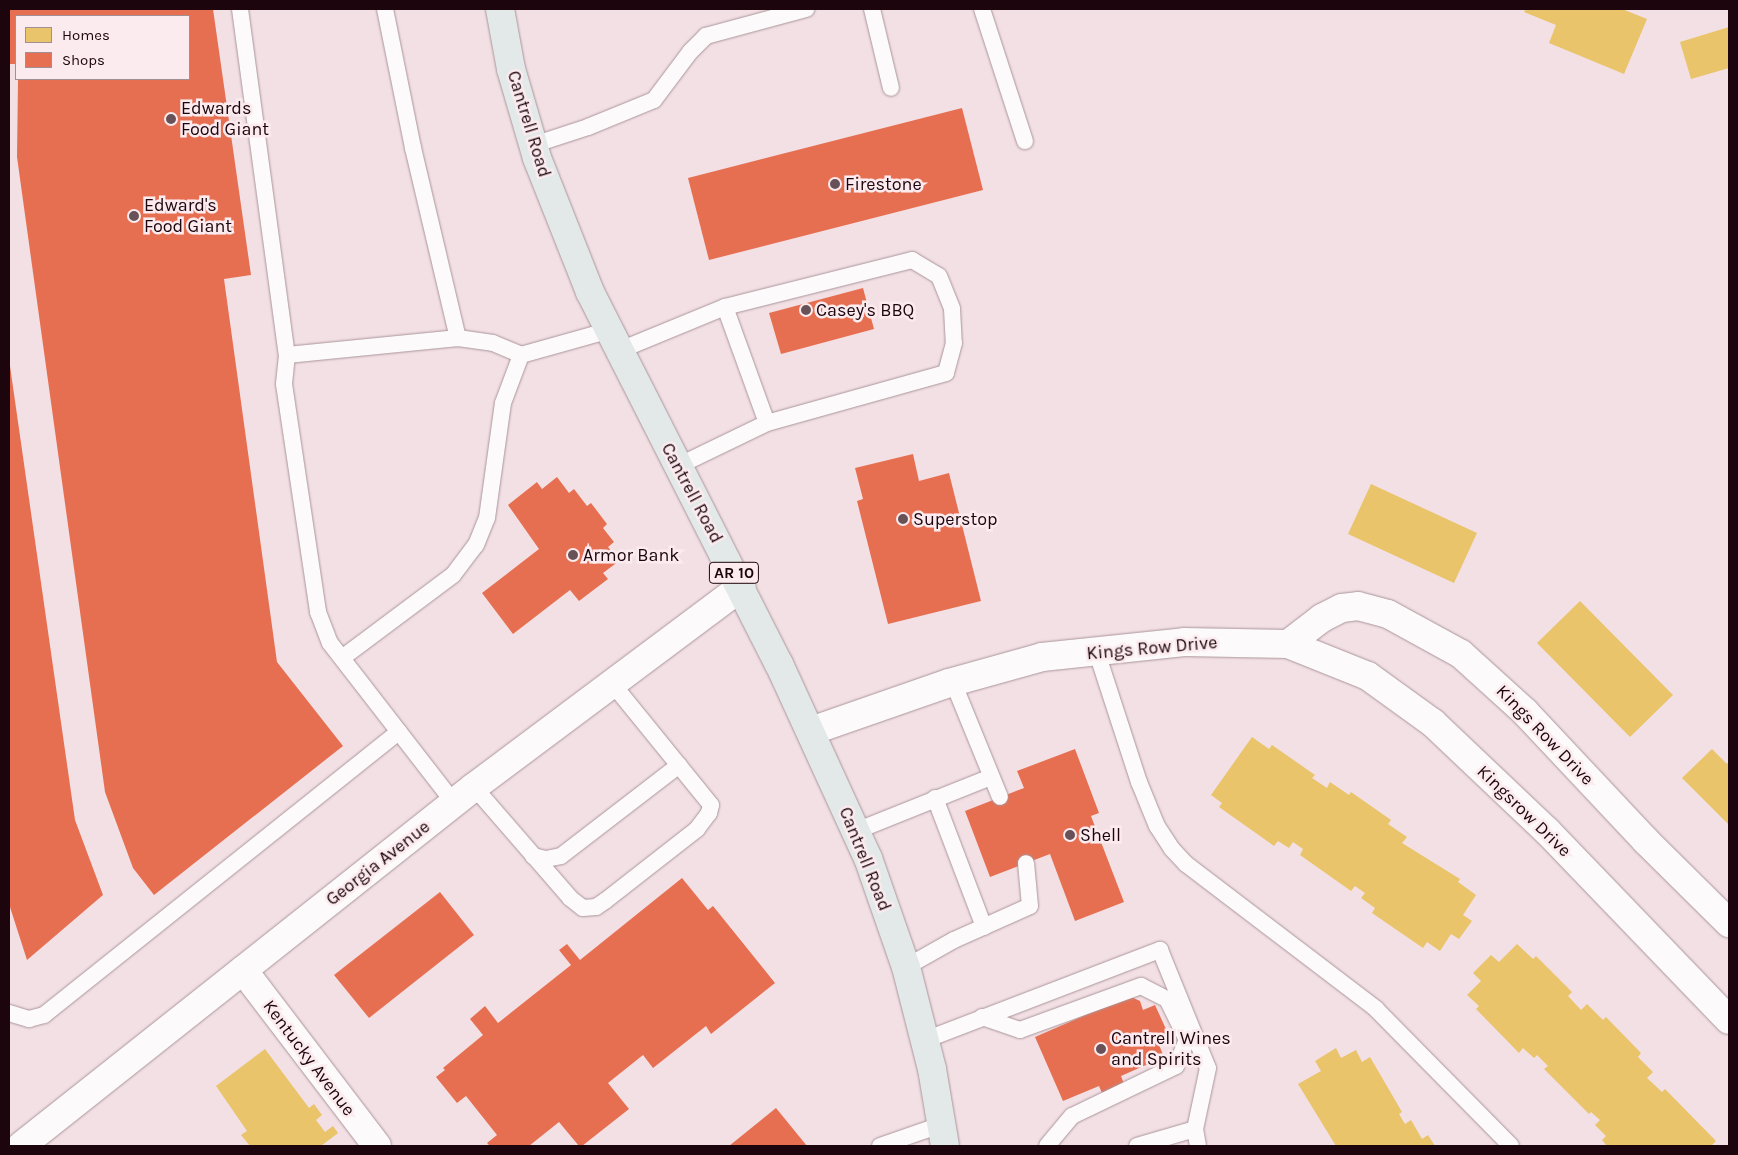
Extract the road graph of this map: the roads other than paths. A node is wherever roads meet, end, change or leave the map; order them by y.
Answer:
1 (240, 9) edge
2 (385, 9) edge
3 (500, 9) edge
4 (806, 9) edge
5 (872, 9) edge
6 (982, 9) edge
7 (891, 88) dead end
8 (1025, 140) dead end
9 (533, 145) junction
10 (726, 307) junction
11 (458, 338) junction
12 (612, 341) junction
13 (287, 354) junction
14 (521, 355) junction
15 (767, 423) junction
16 (678, 466) junction
17 (741, 588) junction
18 (1288, 644) junction
19 (1097, 653) junction
20 (342, 658) junction
21 (953, 682) junction
22 (612, 683) junction
23 (811, 731) junction
24 (399, 732) junction
25 (679, 765) junction
26 (991, 777) junction
27 (464, 795) junction
28 (1000, 797) dead end
29 (935, 798) junction
30 (856, 831) junction
31 (532, 856) junction
32 (1026, 863) dead end
33 (1729, 923) edge
34 (984, 927) junction
35 (906, 967) junction
36 (242, 970) junction
37 (9, 1013) edge
38 (982, 1017) junction
39 (1729, 1020) edge
40 (924, 1040) junction
41 (1195, 1129) junction
42 (944, 1135) edge
43 (21, 1146) edge
44 (377, 1146) edge
45 (880, 1146) edge
46 (1047, 1146) edge
47 (1136, 1146) edge
48 (1198, 1146) edge
49 (1510, 1146) edge

1 - 13 lane
2 - 11 lane
3 - 9 main road, Cantrell Road / AR 10
4 - 9 lane
5 - 7 lane
6 - 8 lane
9 - 12 main road, Cantrell Road / AR 10
10 - 12 lane
10 - 15 lane
10 - 15 lane
11 - 13 lane
11 - 14 lane
12 - 14 lane
12 - 16 main road, Cantrell Road / AR 10
13 - 20 lane
14 - 20 lane
15 - 16 lane
16 - 17 main road, Cantrell Road / AR 10
17 - 22 street, Georgia Avenue
17 - 23 main road, Cantrell Road / AR 10
18 - 19 street, Kings Row Drive
18 - 33 street, Kings Row Drive
18 - 39 street, Kingsrow Drive
19 - 21 street, Kings Row Drive
19 - 49 lane
20 - 24 lane
21 - 23 street, Kings Row Drive
21 - 26 lane
22 - 25 lane
22 - 27 street, Georgia Avenue
23 - 30 main road, Cantrell Road / AR 10
24 - 27 lane
24 - 37 lane
25 - 31 lane
25 - 31 lane
26 - 28 lane
26 - 29 lane
27 - 31 lane
27 - 36 street, Georgia Avenue
29 - 30 lane
29 - 34 lane
30 - 35 main road, Cantrell Road / AR 10
32 - 34 lane
34 - 35 lane
35 - 40 main road, Cantrell Road / AR 10
36 - 43 street, Georgia Avenue
36 - 44 street, Kentucky Avenue
38 - 40 lane
38 - 41 lane
38 - 46 lane
40 - 42 main road, Cantrell Road / AR 10
41 - 47 lane
41 - 48 lane
42 - 45 lane

